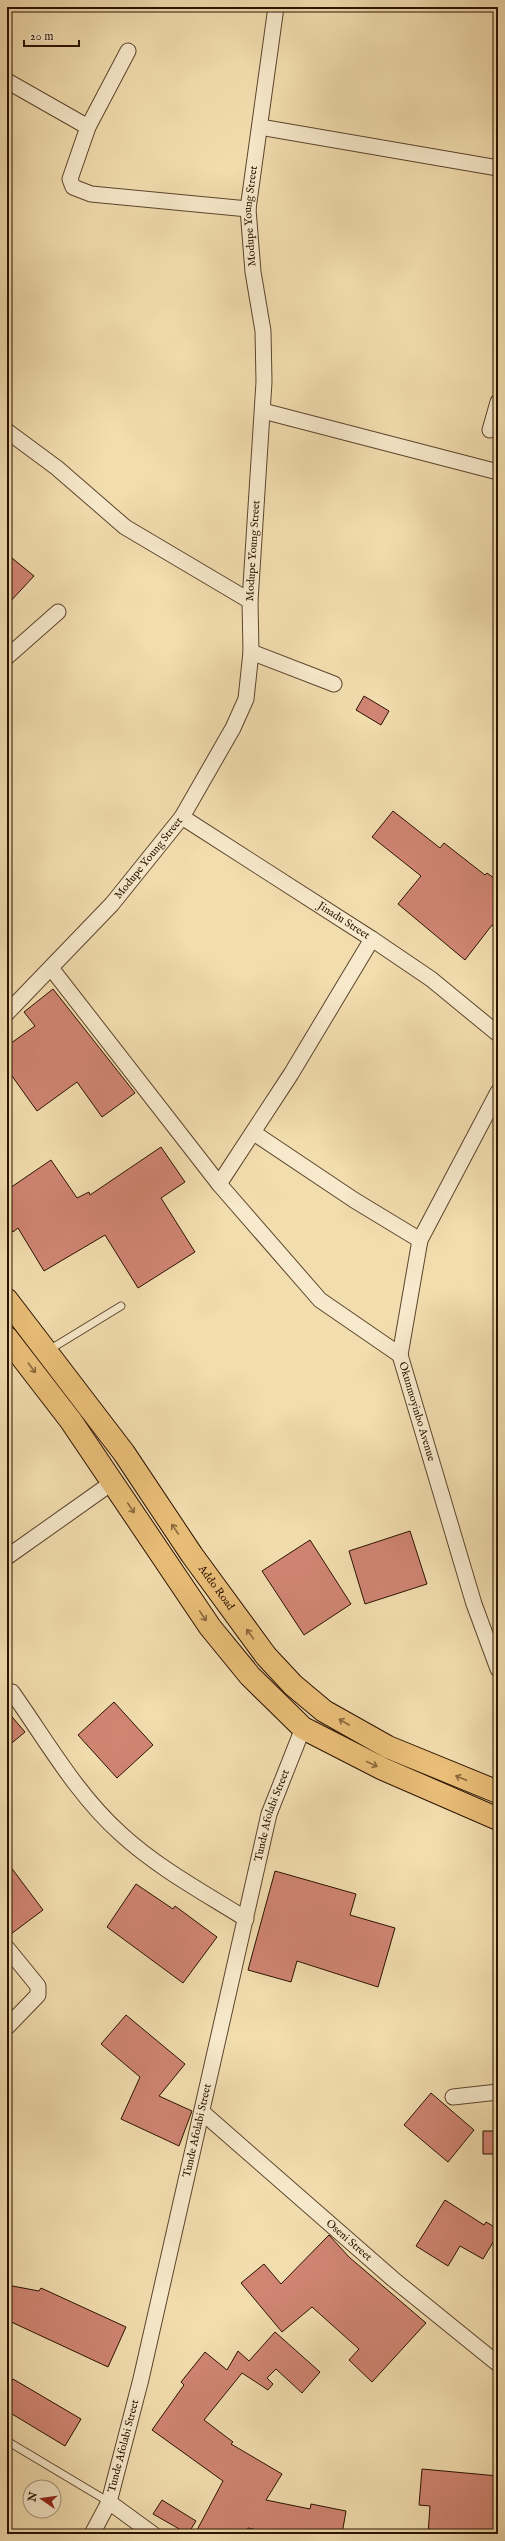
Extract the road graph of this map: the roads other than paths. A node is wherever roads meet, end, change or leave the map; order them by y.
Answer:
1 (276, 7) edge
2 (128, 51) dead end
3 (7, 82) edge
4 (88, 127) junction
5 (260, 127) junction
6 (498, 168) edge
7 (248, 209) junction
8 (498, 402) edge
9 (263, 411) junction
10 (490, 430) dead end
11 (7, 431) edge
12 (498, 472) edge
13 (250, 601) junction
14 (58, 612) dead end
15 (251, 652) junction
16 (7, 657) edge
17 (334, 684) dead end
18 (182, 817) junction
19 (372, 939) junction
20 (51, 968) junction
21 (7, 1013) edge
22 (498, 1034) edge
23 (498, 1092) edge
24 (254, 1133) junction
25 (219, 1184) junction
26 (420, 1240) junction
27 (7, 1300) edge
28 (121, 1306) dead end
29 (7, 1338) edge
30 (47, 1351) junction
31 (400, 1355) junction
32 (114, 1482) junction
33 (7, 1557) edge
34 (498, 1669) edge
35 (12, 1692) dead end
36 (303, 1728) junction
37 (498, 1792) edge
38 (498, 1819) edge
39 (246, 1919) junction
40 (7, 1948) edge
41 (7, 2027) edge
42 (498, 2092) edge
43 (453, 2097) dead end
44 (202, 2112) junction
45 (498, 2364) edge
46 (7, 2441) edge
47 (109, 2502) junction
48 (92, 2534) edge
49 (153, 2534) edge

1 - 5 street, Modupe Young Street
2 - 4 street
3 - 4 street
4 - 7 street
5 - 6 street
5 - 7 street, Modupe Young Street
7 - 9 street, Modupe Young Street
8 - 10 street
9 - 12 street
9 - 13 street, Modupe Young Street
11 - 13 street
13 - 15 street, Modupe Young Street
14 - 16 street
15 - 17 street
15 - 18 street, Modupe Young Street
18 - 19 street, Jinadu Street
18 - 20 street, Modupe Young Street
19 - 22 street, Jinadu Street
19 - 24 street
20 - 21 street, Modupe Young Street
20 - 25 street
23 - 26 street, Okunmoyinbo Avenue
24 - 25 street
24 - 26 street
25 - 31 street
26 - 31 street, Okunmoyinbo Avenue
27 - 30 main road, Addo Road
28 - 30 lane
29 -> 32 main road
37 -> 30 main road, Addo Road
31 - 34 street, Okunmoyinbo Avenue
32 - 33 street
32 -> 36 main road
35 - 39 street
36 -> 38 main road
36 - 39 street, Tunde Afolabi Street
39 - 44 street, Tunde Afolabi Street
40 - 41 street
42 - 43 street
44 - 45 street, Oseni Street
44 - 47 street, Tunde Afolabi Street
46 - 47 lane
47 - 48 street, Tunde Afolabi Street
47 - 49 street

